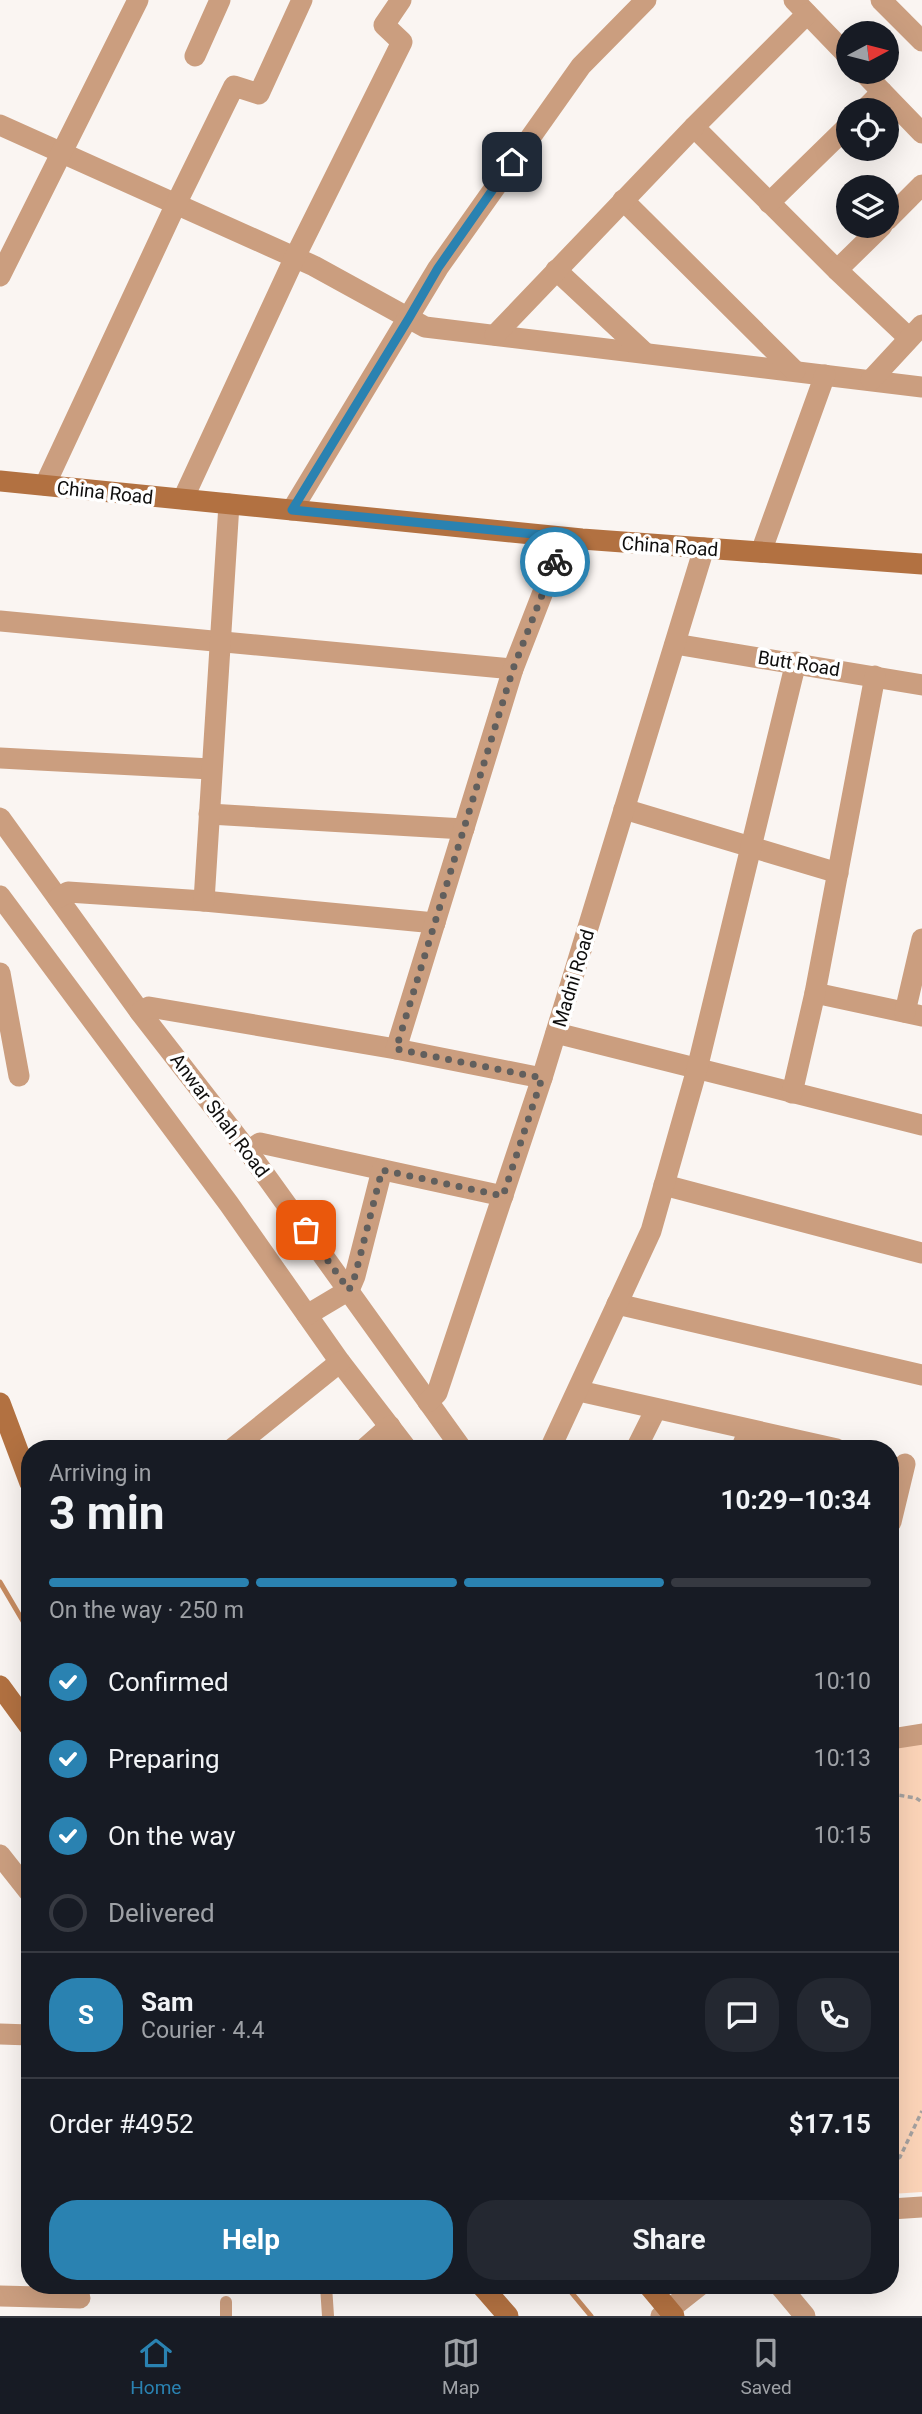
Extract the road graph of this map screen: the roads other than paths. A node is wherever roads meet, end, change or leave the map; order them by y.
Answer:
1 (138, 0) edge
2 (220, 0) edge
3 (302, 0) edge
4 (401, 0) edge
5 (646, 0) edge
6 (881, 0) edge
7 (800, 7) edge
8 (922, 41) edge
9 (836, 44) edge
10 (195, 56) dead end
11 (874, 84) edge
12 (882, 92) junction
13 (876, 98) edge
14 (0, 125) edge
15 (694, 127) junction
16 (922, 133) edge
17 (836, 138) edge
18 (61, 152) junction
19 (922, 186) edge
20 (623, 200) junction
21 (769, 203) junction
22 (176, 204) junction
23 (899, 208) edge
24 (869, 238) edge
25 (295, 257) junction
26 (556, 270) junction
27 (837, 270) junction
28 (0, 276) edge
29 (409, 318) junction
30 (916, 332) edge
31 (495, 335) junction
32 (645, 353) junction
33 (795, 371) junction
34 (825, 375) junction
35 (871, 380) junction
36 (922, 387) edge
37 (0, 481) edge
38 (45, 485) junction
39 (183, 499) junction
40 (229, 504) junction
41 (292, 510) junction
42 (564, 537) junction
43 (704, 548) junction
44 (761, 552) junction
45 (922, 564) edge
46 (0, 621) edge
47 (219, 641) junction
48 (675, 644) junction
49 (796, 662) junction
50 (513, 669) junction
51 (875, 676) junction
52 (922, 685) edge
53 (0, 758) edge
54 (211, 769) junction
55 (624, 809) junction
56 (209, 814) junction
57 (0, 818) edge
58 (464, 829) junction
59 (752, 847) junction
60 (838, 873) junction
61 (0, 896) edge
62 (58, 898) junction
63 (204, 901) junction
64 (435, 923) junction
65 (922, 939) edge
66 (0, 973) edge
67 (815, 993) junction
68 (140, 1012) junction
69 (914, 1014) edge
70 (556, 1033) junction
71 (396, 1049) junction
72 (697, 1069) junction
73 (19, 1076) dead end
74 (542, 1078) junction
75 (792, 1093) junction
76 (922, 1125) edge
77 (248, 1151) junction
78 (382, 1170) junction
79 (664, 1185) junction
80 (503, 1196) junction
81 (922, 1253) edge
82 (349, 1290) junction
83 (617, 1304) junction
84 (307, 1315) junction
85 (340, 1362) junction
86 (922, 1375) edge
87 (579, 1391) junction
88 (428, 1402) junction
89 (0, 1403) edge
90 (656, 1409) junction
91 (390, 1426) junction
92 (745, 1439) edge
93 (243, 1440) edge
94 (374, 1440) edge
95 (400, 1440) edge
96 (455, 1440) edge
97 (554, 1440) edge
98 (640, 1440) edge
99 (21, 1459) edge
100 (906, 1464) edge
101 (899, 1491) edge
102 (0, 1686) edge
103 (21, 1715) edge
104 (922, 1734) edge
105 (899, 1738) edge
106 (0, 1855) edge
107 (21, 1882) edge
108 (0, 2035) edge
109 (21, 2035) edge
110 (922, 2207) edge
111 (899, 2208) edge
112 (327, 2294) edge
113 (489, 2294) edge
114 (654, 2294) edge
115 (690, 2294) edge
116 (787, 2294) edge
117 (0, 2296) edge
118 (80, 2300) edge
119 (226, 2302) dead end
120 (668, 2314) edge
121 (226, 2316) edge
122 (328, 2316) edge
123 (508, 2316) edge
124 (805, 2316) edge

1 - 18 street
2 - 10 street
3 - 22 street
4 - 25 street
5 - 29 street
6 - 8 street
7 - 9 street
7 - 15 street
11 - 12 street
12 - 13 street
12 - 16 street
14 - 18 street
15 - 20 street
15 - 21 street
17 - 21 street
18 - 22 street
18 - 28 street
19 - 23 street
20 - 26 street
20 - 33 street
21 - 27 street
22 - 25 street
22 - 38 street
24 - 27 street
25 - 29 street
25 - 39 street
26 - 31 street
26 - 32 street
27 - 30 street
29 - 31 street
29 - 41 street
30 - 35 street
31 - 32 street
32 - 33 street
33 - 34 street
34 - 35 street
34 - 44 street
35 - 36 street
37 - 38 main road, China Road
38 - 39 main road, China Road
39 - 40 main road, China Road
40 - 41 main road, China Road
40 - 47 street
41 - 42 main road, China Road
42 - 43 main road, China Road
42 - 50 street
43 - 44 main road, China Road
43 - 48 street, Madni Road
44 - 45 main road, China Road
46 - 47 street
47 - 50 street
47 - 54 street
48 - 49 street, Butt Road
48 - 55 street, Madni Road
49 - 51 street, Butt Road
49 - 59 street
50 - 58 street
51 - 52 street, Butt Road
51 - 60 street
53 - 54 street
54 - 56 street
55 - 59 street
55 - 70 street, Madni Road
56 - 58 street
56 - 63 street
57 - 62 street, Anwar Shah Road
58 - 64 street
59 - 60 street
59 - 72 street
60 - 67 street
61 - 84 street
62 - 63 street
62 - 68 street, Anwar Shah Road
63 - 64 street
64 - 71 street
65 - 69 street
66 - 73 street
67 - 69 street
67 - 75 street
68 - 71 street
68 - 77 street, Anwar Shah Road
70 - 72 street
70 - 74 street, Madni Road
71 - 74 street
72 - 75 street
72 - 79 street
74 - 80 street, Madni Road
75 - 76 street
77 - 78 street
77 - 82 street, Anwar Shah Road
78 - 80 street
78 - 82 street
79 - 81 street
79 - 83 street
80 - 88 street, Madni Road
82 - 84 street
82 - 88 street, Anwar Shah Road
83 - 86 street
83 - 87 street
84 - 85 street
85 - 91 street
85 - 93 street
87 - 90 street
87 - 97 street
88 - 96 street, Anwar Shah Road
89 - 99 main road
90 - 92 street
90 - 98 street
91 - 94 street
91 - 95 street
100 - 101 street
102 - 103 main road
104 - 105 street
106 - 107 street
108 - 109 street
110 - 111 street
112 - 122 lane
113 - 123 main road
114 - 120 main road
115 - 120 street
116 - 124 street
117 - 118 street
119 - 121 lane

